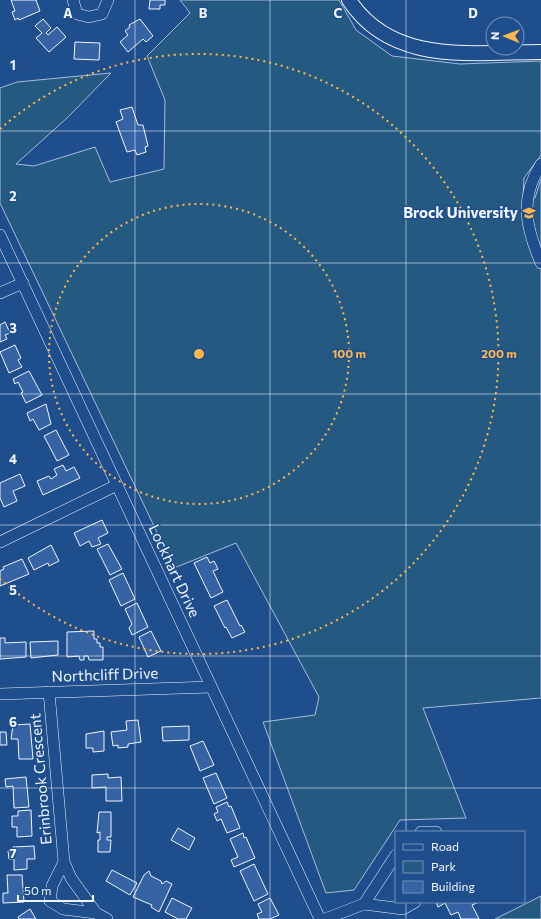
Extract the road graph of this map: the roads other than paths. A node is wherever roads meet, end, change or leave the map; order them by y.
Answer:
1 (73, 0) edge
2 (108, 0) edge
3 (349, 0) edge
4 (541, 52) edge
5 (541, 164) edge
6 (0, 235) edge
7 (541, 263) edge
8 (23, 283) junction
9 (0, 293) edge
10 (117, 485) junction
11 (0, 542) edge
12 (212, 686) junction
13 (49, 692) junction
14 (0, 694) edge
15 (395, 857) edge
16 (64, 862) junction
17 (413, 903) edge
18 (364, 904) junction
19 (96, 913) junction
20 (107, 919) edge
21 (320, 919) edge
22 (325, 919) edge

1 - 2 street
3 - 4 main road
5 - 7 street
6 - 8 street, Lockhart Drive
8 - 9 street
8 - 10 street, Lockhart Drive
10 - 11 street
10 - 12 street, Lockhart Drive
12 - 13 street, Northcliff Drive
12 - 21 street, Lockhart Drive
13 - 14 street, Northcliff Drive
13 - 16 street, Erinbrook Crescent
15 - 18 street
16 - 19 street, Erinbrook Crescent
16 - 19 street, Erinbrook Crescent
17 - 18 street
18 - 22 street
19 - 20 street, Erinbrook Crescent

